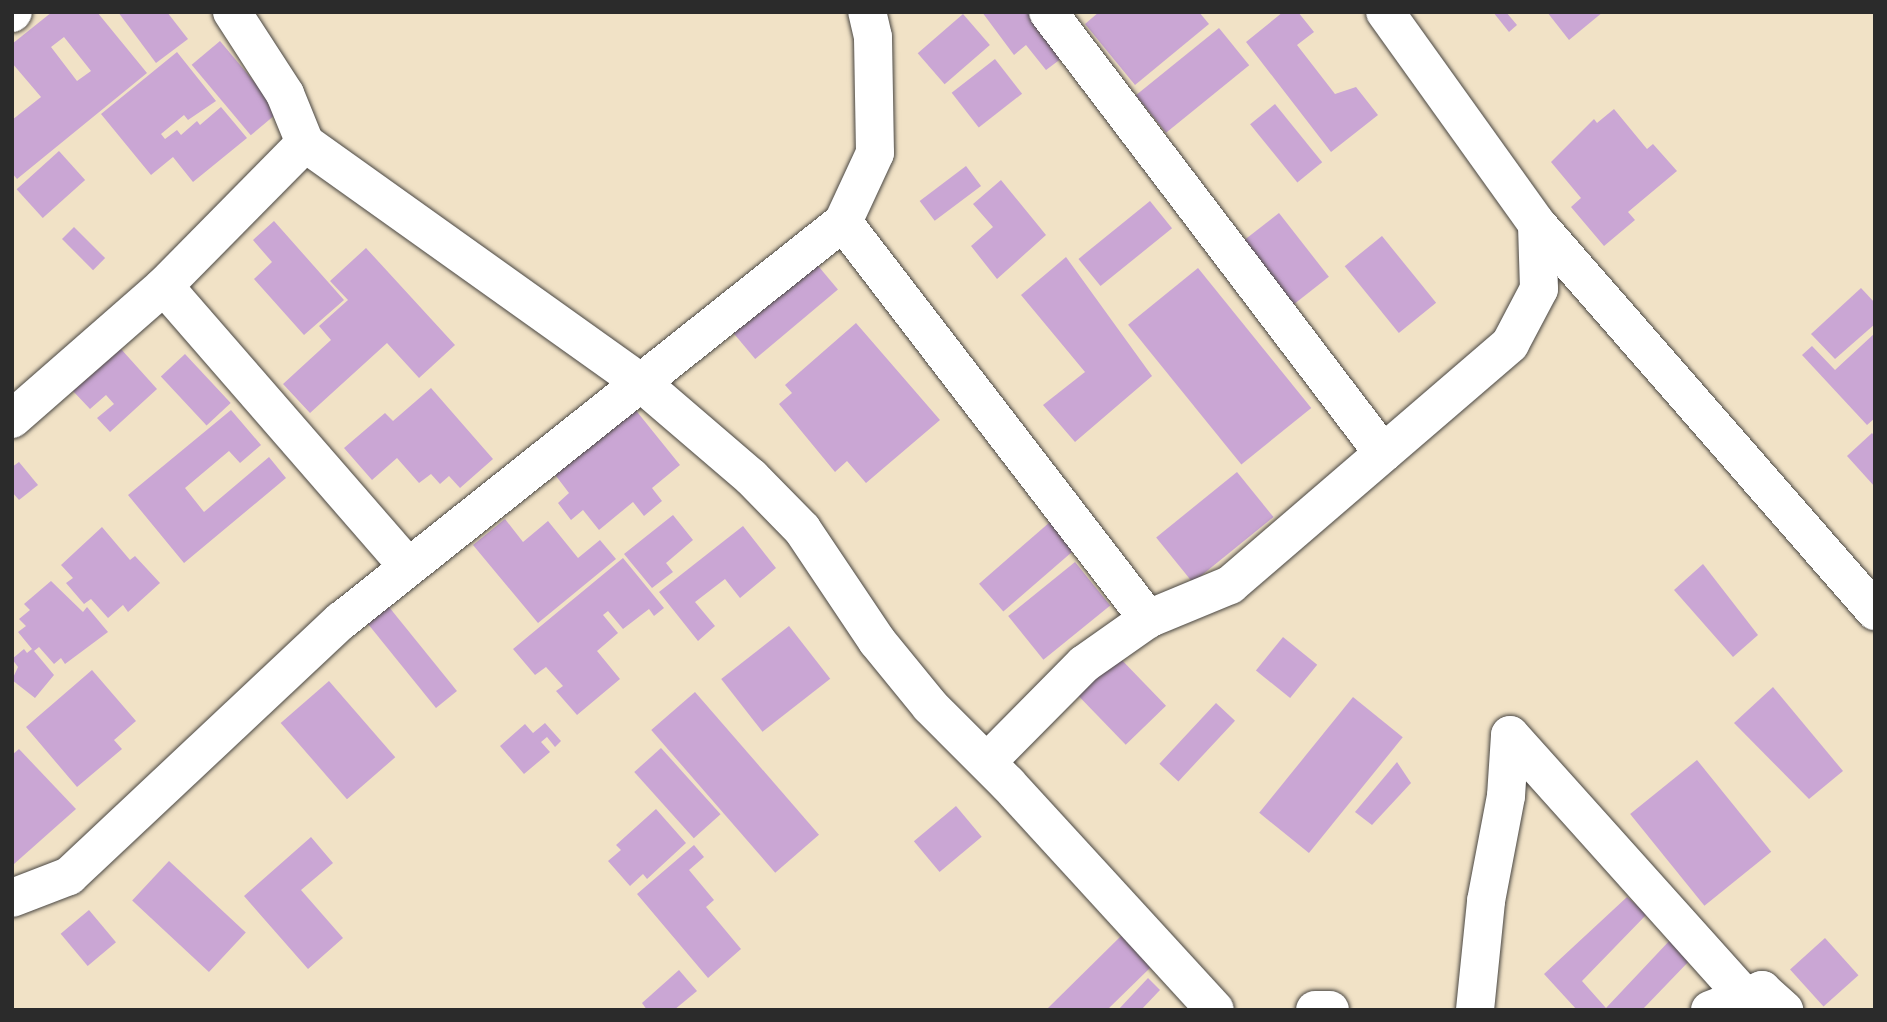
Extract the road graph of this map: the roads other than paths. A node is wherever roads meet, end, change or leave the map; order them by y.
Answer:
1 (232, 12) edge
2 (867, 12) edge
3 (1048, 12) edge
4 (1385, 12) edge
5 (305, 143) junction
6 (844, 222) junction
7 (1537, 224) junction
8 (164, 286) junction
9 (639, 382) junction
10 (12, 419) edge
11 (1383, 453) junction
12 (408, 566) junction
13 (1875, 611) edge
14 (1148, 619) junction
15 (987, 762) junction
16 (12, 898) edge
17 (1745, 997) junction
18 (1215, 1010) edge
19 (1315, 1010) edge
20 (1330, 1010) edge
21 (1475, 1010) edge
22 (1710, 1010) edge
23 (1784, 1010) edge

1 - 5 street
2 - 6 street
3 - 11 street
4 - 7 street
5 - 8 street
5 - 9 street
6 - 9 street
6 - 14 street
7 - 11 street
7 - 13 street
8 - 10 street
8 - 12 street
9 - 12 street
9 - 15 street
11 - 14 street
12 - 16 street
14 - 15 street
15 - 18 street
17 - 21 street
17 - 22 street
17 - 23 street
19 - 20 street

